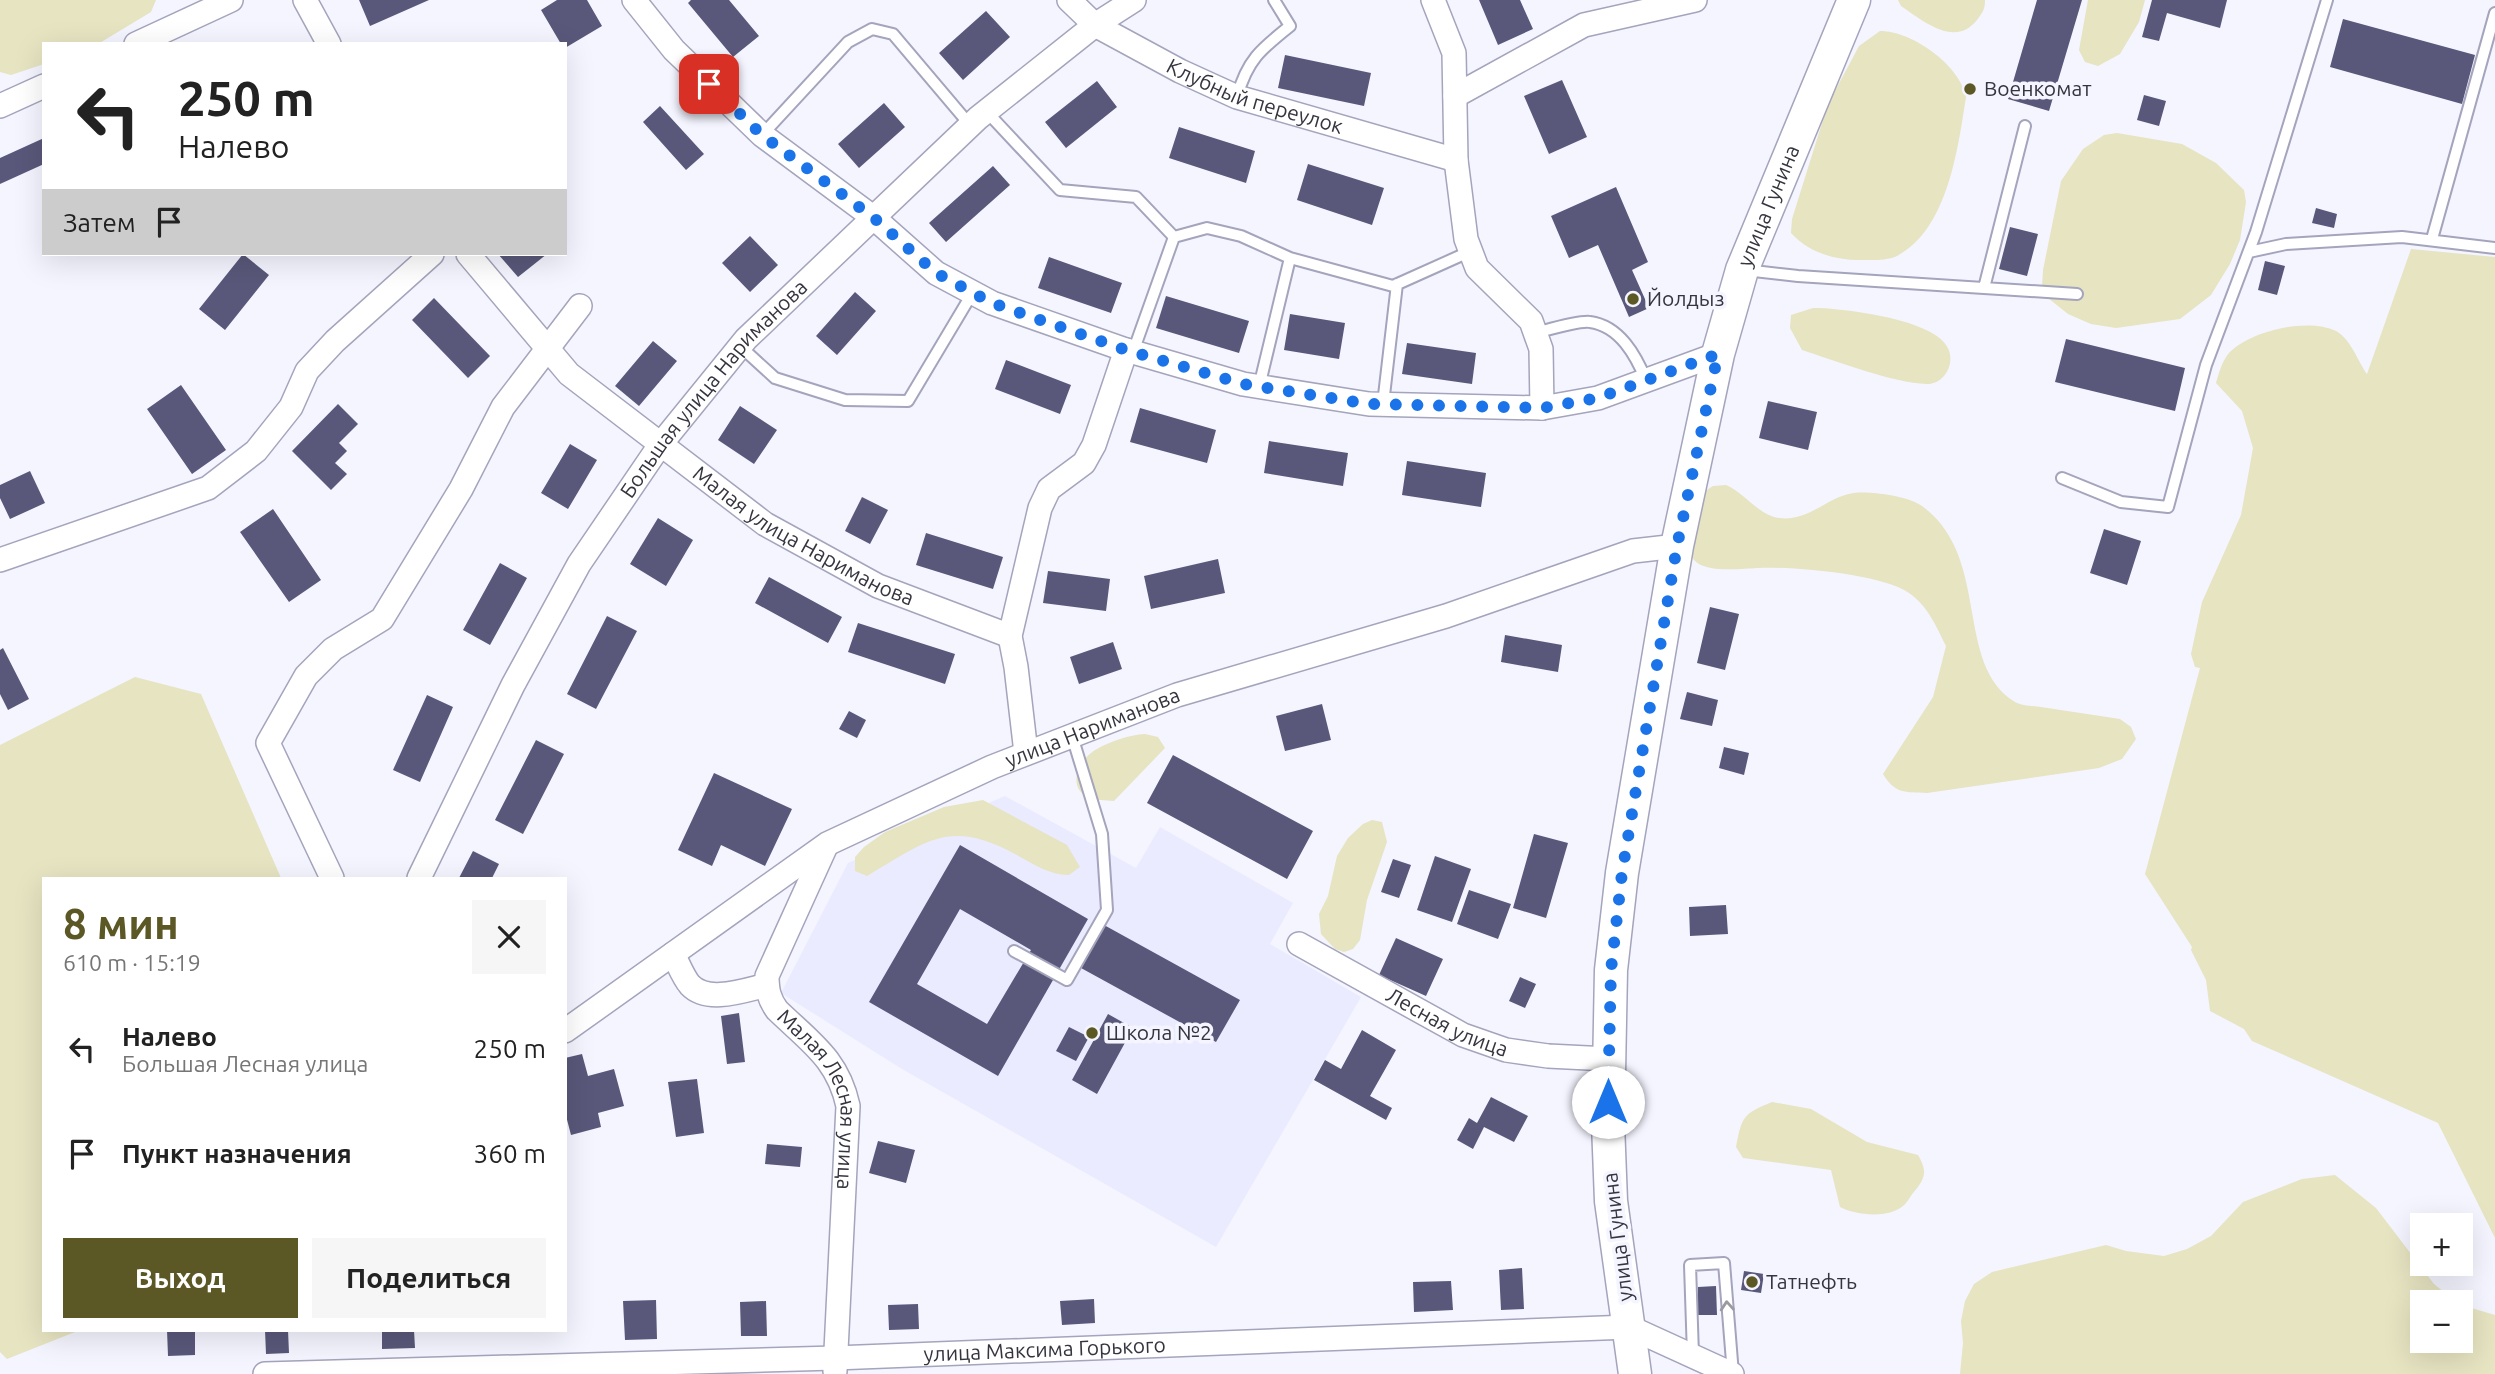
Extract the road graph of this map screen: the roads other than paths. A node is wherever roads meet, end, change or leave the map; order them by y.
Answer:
1 (231, 0) edge
2 (305, 0) edge
3 (1069, 0) edge
4 (1134, 0) edge
5 (1275, 0) edge
6 (1433, 0) edge
7 (1695, 0) edge
8 (1854, 0) edge
9 (2327, 0) edge
10 (642, 3) edge
11 (2495, 13) edge
12 (1095, 25) junction
13 (140, 42) edge
14 (328, 42) edge
15 (42, 87) edge
16 (1455, 96) junction
17 (1237, 97) junction
18 (0, 106) edge
19 (978, 118) junction
20 (2025, 126) dead end
21 (762, 135) junction
22 (1456, 160) junction
23 (874, 218) junction
24 (1174, 237) junction
25 (2432, 239) junction
26 (2495, 248) edge
27 (1471, 251) junction
28 (2249, 252) junction
29 (430, 256) edge
30 (470, 256) edge
31 (1290, 258) junction
32 (1742, 270) junction
33 (1397, 284) junction
34 (1984, 288) junction
35 (973, 292) junction
36 (2077, 294) dead end
37 (580, 306) dead end
38 (1535, 333) junction
39 (740, 346) junction
40 (548, 347) junction
41 (1129, 351) junction
42 (1718, 354) junction
43 (1646, 380) junction
44 (1259, 387) junction
45 (1382, 404) junction
46 (1542, 408) junction
47 (660, 445) junction
48 (2063, 478) dead end
49 (1677, 546) junction
50 (0, 560) edge
51 (1010, 636) junction
52 (1072, 736) junction
53 (1026, 753) junction
54 (827, 844) junction
55 (332, 877) edge
56 (419, 877) edge
57 (1299, 944) dead end
58 (1014, 951) dead end
59 (673, 954) junction
60 (767, 985) junction
61 (567, 1030) edge
62 (1608, 1059) junction
63 (1629, 1327) junction
64 (1693, 1355) junction
65 (835, 1366) edge
66 (265, 1374) edge
67 (1635, 1374) edge
68 (1733, 1374) edge

1 - 13 street
2 - 14 street
3 - 12 street, Клубный переулок
4 - 12 street, Большая улица Нариманова
5 - 17 lane
6 - 16 street
7 - 16 street
8 - 32 main road, улица Гунина
9 - 28 lane
10 - 21 street
11 - 25 lane
12 - 17 street, Клубный переулок
12 - 19 street, Большая улица Нариманова
15 - 18 street
16 - 22 street
17 - 22 street, Клубный переулок
19 - 21 lane
19 - 23 street, Большая улица Нариманова
19 - 24 lane
20 - 34 lane
21 - 23 street
22 - 27 street
23 - 35 street
23 - 39 street, Большая улица Нариманова
24 - 31 lane
24 - 41 lane
25 - 26 lane
25 - 28 lane
27 - 33 lane
27 - 38 street
28 - 48 lane
29 - 50 street
30 - 40 street, Малая улица Нариманова
31 - 33 lane
31 - 44 lane
32 - 34 lane
32 - 42 main road, улица Гунина
33 - 45 lane
34 - 36 lane
35 - 39 lane
35 - 41 street
37 - 40 street
38 - 43 lane
38 - 46 street
39 - 47 street, Большая улица Нариманова
40 - 47 street, Малая улица Нариманова
40 - 55 street
41 - 44 street
41 - 51 street
42 - 43 street
42 - 49 main road, улица Гунина
43 - 46 street
44 - 45 street
45 - 46 street
47 - 51 street, Малая улица Нариманова
47 - 56 street, Большая улица Нариманова
49 - 52 street, улица Нариманова
49 - 62 main road, улица Гунина
51 - 53 street
52 - 53 street, улица Нариманова
52 - 58 lane
53 - 54 street, улица Нариманова
54 - 59 street, улица Нариманова
54 - 60 street, Малая Лесная улица
57 - 62 street, Лесная улица
59 - 60 street
59 - 61 street, улица Нариманова
60 - 65 street, Малая Лесная улица
62 - 63 main road, улица Гунина
63 - 64 street, улица Максима Горького
63 - 65 street, улица Максима Горького
63 - 67 main road, улица Гунина
64 - 68 street, улица Максима Горького
68 -> 64 lane
65 - 66 street, улица Максима Горького

